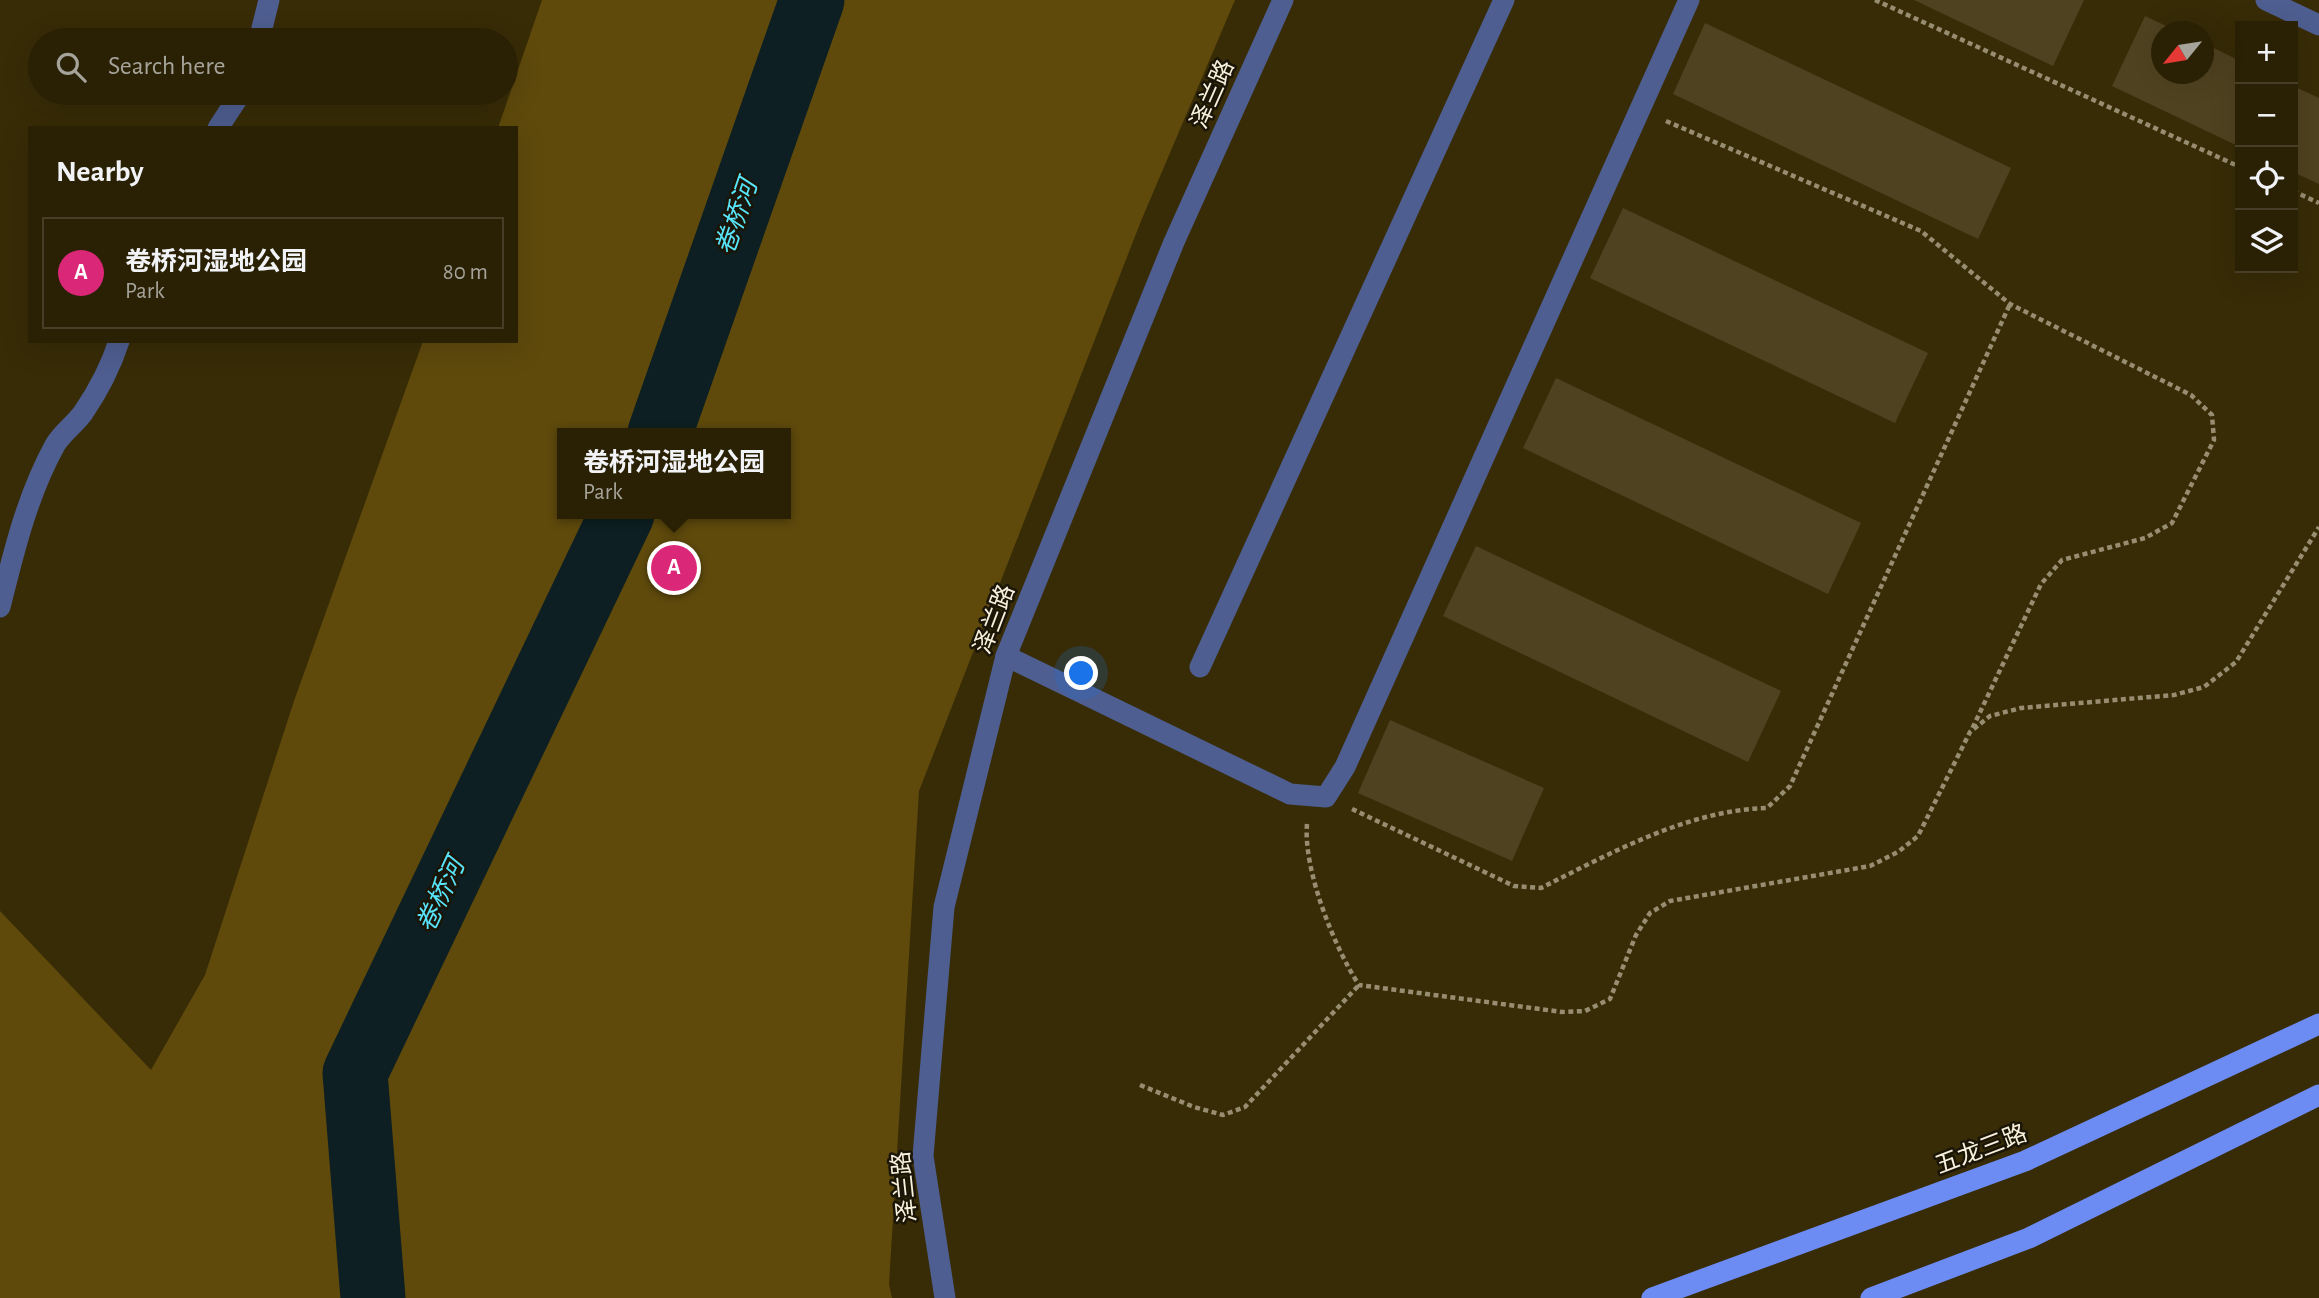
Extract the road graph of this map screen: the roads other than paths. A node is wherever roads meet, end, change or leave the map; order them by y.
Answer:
1 (269, 0) edge
2 (1283, 0) edge
3 (1504, 0) edge
4 (1689, 0) edge
5 (2266, 0) edge
6 (2319, 25) edge
7 (262, 28) edge
8 (232, 105) edge
9 (219, 126) edge
10 (118, 343) edge
11 (0, 607) edge
12 (1006, 656) junction
13 (1200, 667) dead end
14 (2319, 1024) edge
15 (2319, 1095) edge
16 (945, 1298) edge
17 (1651, 1298) edge
18 (1871, 1298) edge

1 - 7 street
2 - 12 street, 泽兰路
3 - 13 street
4 - 12 street
5 - 6 street
8 - 9 street
10 - 11 street
12 - 16 street, 泽兰路
14 - 17 main road, 五龙三路
15 - 18 main road

